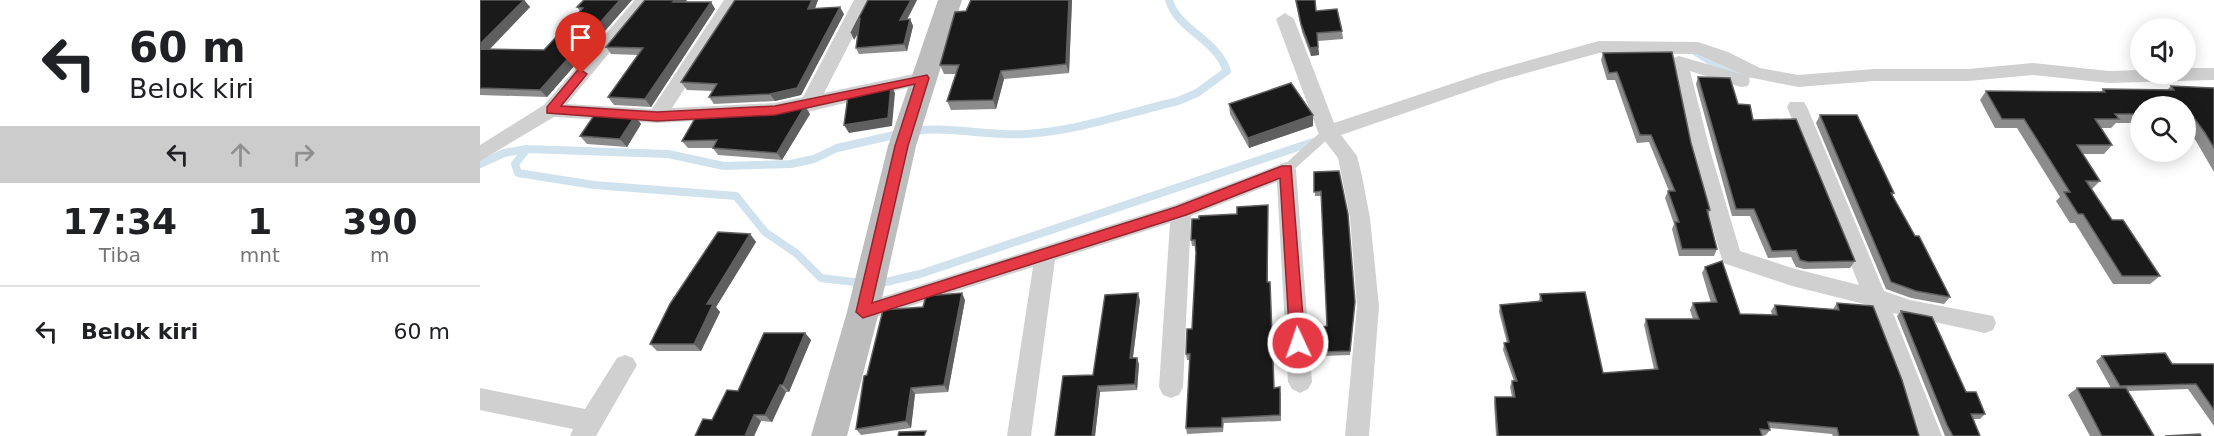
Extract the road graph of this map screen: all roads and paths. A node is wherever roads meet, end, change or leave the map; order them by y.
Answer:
1 (644, 0) edge
2 (733, 0) edge
3 (862, 0) edge
4 (950, 0) edge
5 (1285, 19) dead end
6 (2214, 75) edge
7 (923, 78) junction
8 (1741, 81) dead end
9 (808, 105) junction
10 (1797, 107) dead end
11 (551, 110) junction
12 (657, 116) junction
13 (1328, 132) junction
14 (480, 154) edge
15 (1286, 170) junction
16 (1181, 211) junction
17 (1044, 254) junction
18 (1876, 298) junction
19 (863, 312) junction
20 (1985, 323) dead end
21 (625, 365) dead end
22 (1300, 382) dead end
23 (1171, 387) dead end
24 (480, 399) edge
25 (586, 429) edge
26 (829, 436) edge
27 (1019, 436) edge
28 (1357, 436) edge
29 (1930, 436) edge

1 - 11 street
2 - 12 street
3 - 9 street
4 - 7 street
5 - 13 street
6 - 13 street
7 - 9 street
7 - 19 street
8 - 18 street
9 - 12 street
10 - 18 street
11 - 12 street
11 - 14 street
13 - 15 lane
13 - 28 street
15 - 16 street
15 - 22 street
16 - 17 street
16 - 23 street
17 - 19 street
17 - 27 street
18 - 20 street
18 - 29 street
19 - 26 street
21 - 25 street
24 - 25 street

